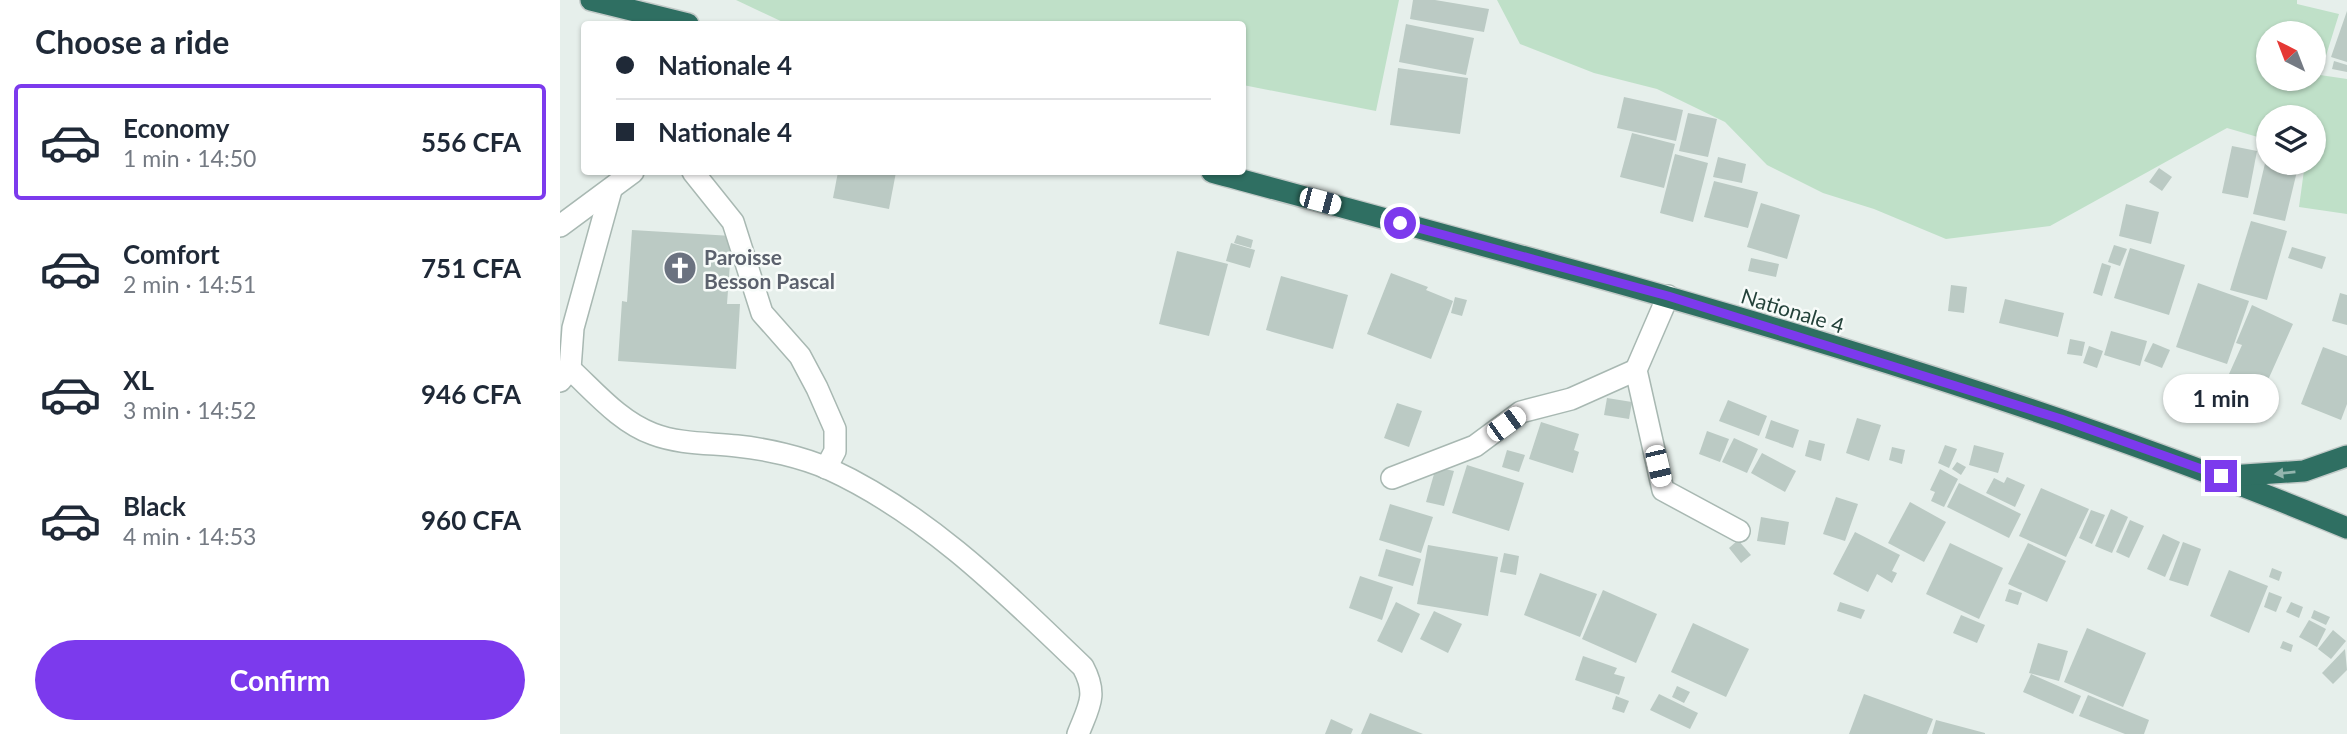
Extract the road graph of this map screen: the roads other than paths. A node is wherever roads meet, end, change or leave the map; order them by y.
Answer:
1 (591, 0) edge
2 (676, 21) edge
3 (629, 175) edge
4 (695, 175) edge
5 (1223, 175) edge
6 (611, 190) junction
7 (560, 226) edge
8 (1668, 296) junction
9 (1636, 370) junction
10 (565, 375) edge
11 (2347, 456) edge
12 (826, 468) junction
13 (2221, 476) junction
14 (1392, 478) dead end
15 (2347, 528) edge
16 (1739, 531) dead end
17 (1078, 734) edge

1 - 2 highway
3 - 6 street
4 - 12 street
5 - 8 highway, Nationale 4
6 - 7 street
6 - 10 street
8 - 9 street
8 - 13 highway, Nationale 4
9 - 14 street
9 - 16 street
10 - 12 street
11 -> 13 highway
12 - 17 street
13 - 15 highway, Nationale 4

